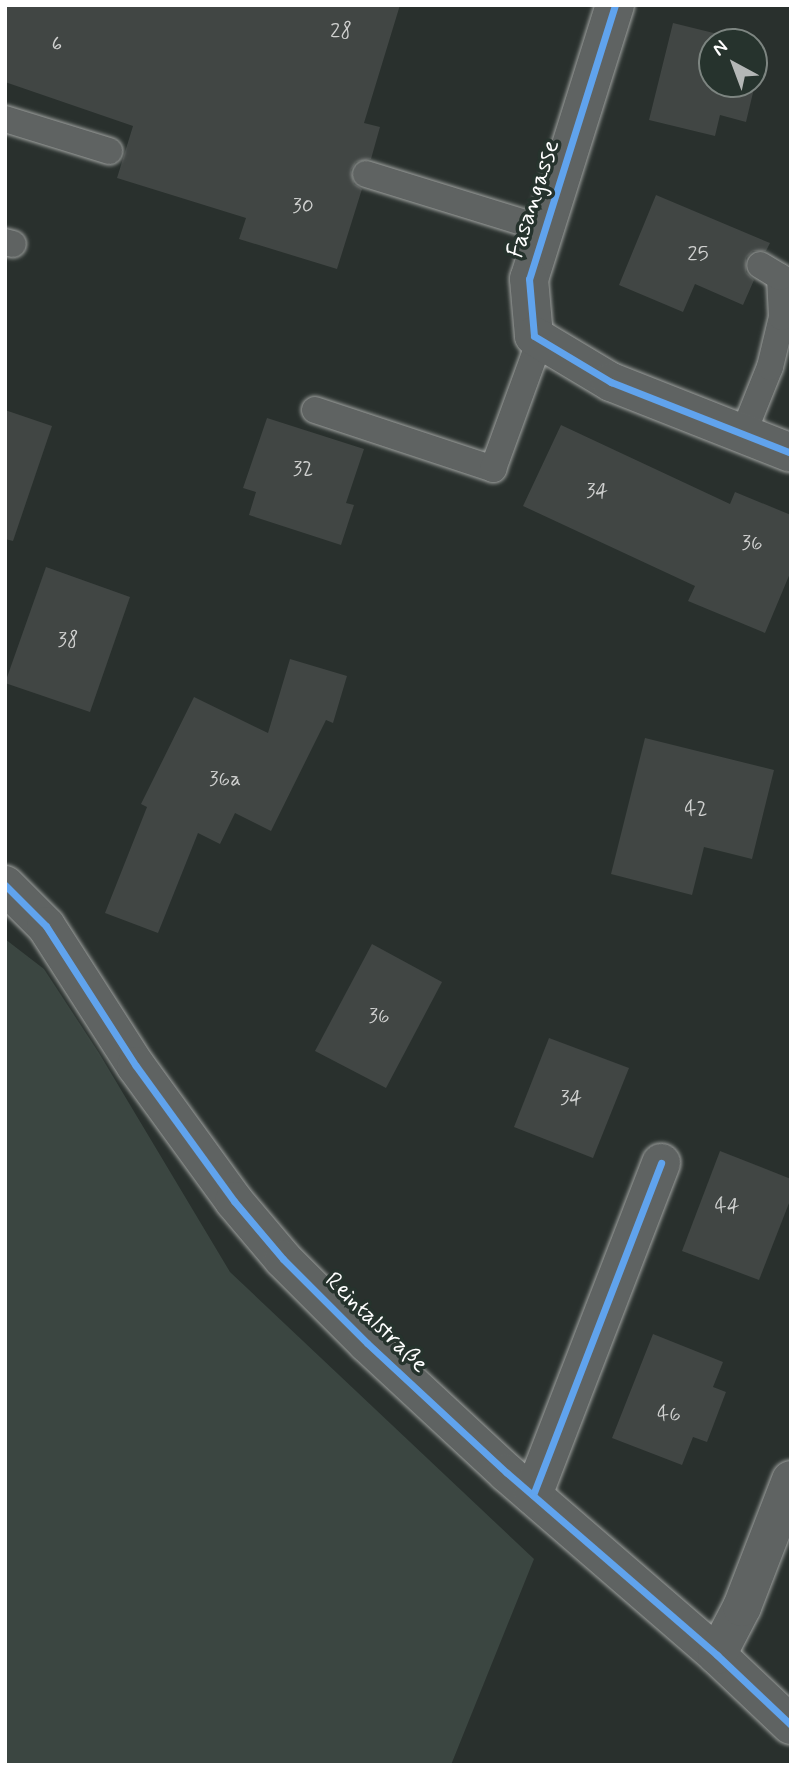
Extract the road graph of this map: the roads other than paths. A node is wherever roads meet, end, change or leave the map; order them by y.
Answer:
1 (615, 5) edge
2 (5, 119) edge
3 (109, 151) dead end
4 (366, 173) dead end
5 (545, 229) junction
6 (760, 265) dead end
7 (540, 340) junction
8 (315, 410) dead end
9 (743, 434) junction
10 (791, 453) edge
11 (5, 885) edge
12 (661, 1163) dead end
13 (791, 1480) edge
14 (533, 1495) junction
15 (717, 1655) junction
16 (791, 1725) edge

1 - 5 street, Fasangasse
2 - 3 lane
4 - 5 lane
5 - 7 street, Fasangasse
6 - 9 lane
7 - 8 lane
7 - 9 street
9 - 10 street
11 - 14 street, Reintalstraße
12 - 14 street
13 - 15 street
14 - 15 street, Reintalstraße
15 - 16 street, Reintalstraße

